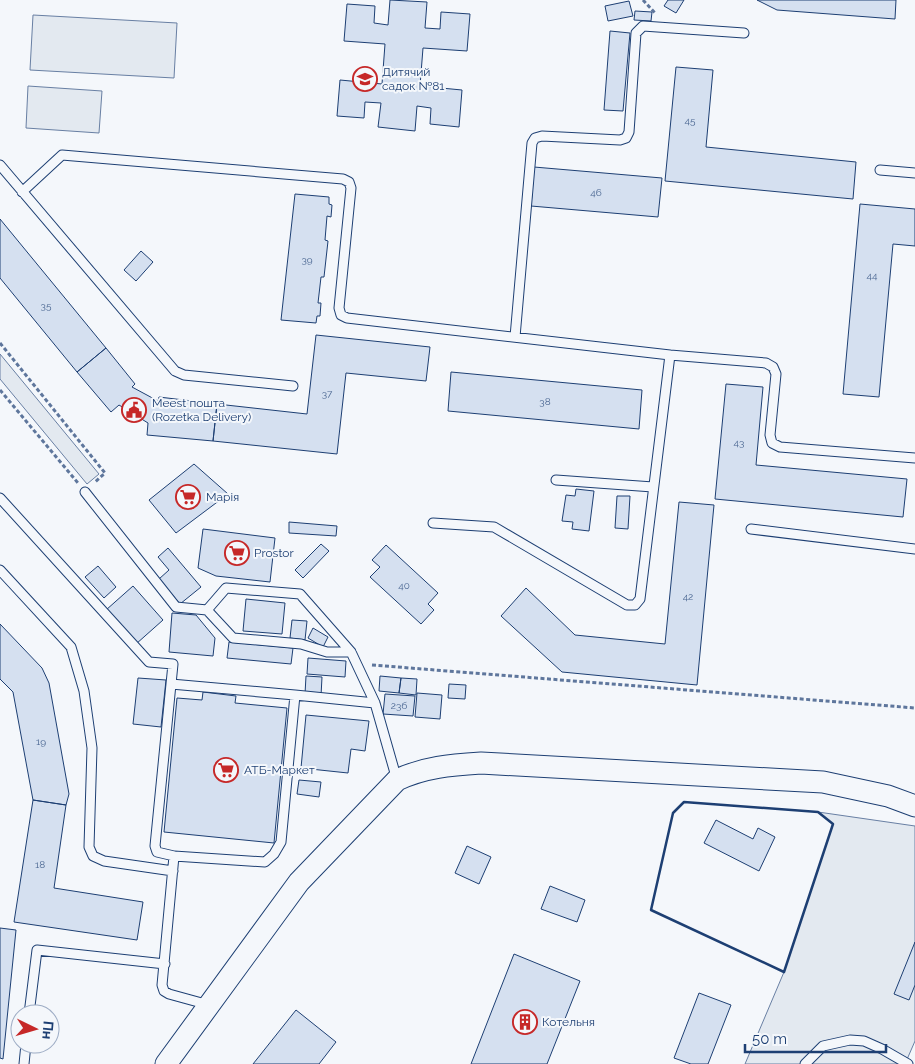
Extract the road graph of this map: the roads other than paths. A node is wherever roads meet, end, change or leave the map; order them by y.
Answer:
1 (744, 33) dead end
2 (0, 165) edge
3 (880, 170) dead end
4 (915, 173) edge
5 (22, 192) junction
6 (515, 338) junction
7 (670, 355) junction
8 (293, 386) dead end
9 (915, 458) edge
10 (556, 480) dead end
11 (653, 487) junction
12 (85, 492) road end
13 (0, 498) edge
14 (434, 523) dead end
15 (751, 529) dead end
16 (915, 549) edge
17 (0, 570) edge
18 (207, 610) junction
19 (351, 652) junction
20 (170, 684) junction
21 (295, 695) junction
22 (375, 703) junction
23 (397, 780) junction
24 (915, 806) edge
25 (174, 856) junction
26 (173, 871) junction
27 (165, 964) junction
28 (30, 1004) edge
29 (209, 1005) junction
30 (166, 1064) edge
31 (805, 1064) edge
32 (908, 1064) edge

1 - 6 lane
2 - 5 lane
3 - 4 lane
5 - 6 lane
5 - 8 lane
6 - 7 lane
7 - 9 lane
7 - 11 lane
10 - 11 lane
11 - 14 lane
12 - 18 lane
13 - 20 lane
15 - 16 lane
17 - 26 lane
18 - 19 lane
18 - 19 lane
19 - 22 lane
20 - 21 lane
20 - 25 lane
21 - 22 lane
21 - 25 lane
22 - 23 lane
23 - 24 street
23 - 29 street
25 - 26 lane
26 - 27 lane
27 - 28 lane
27 - 29 lane
29 - 30 street
31 - 32 lane

